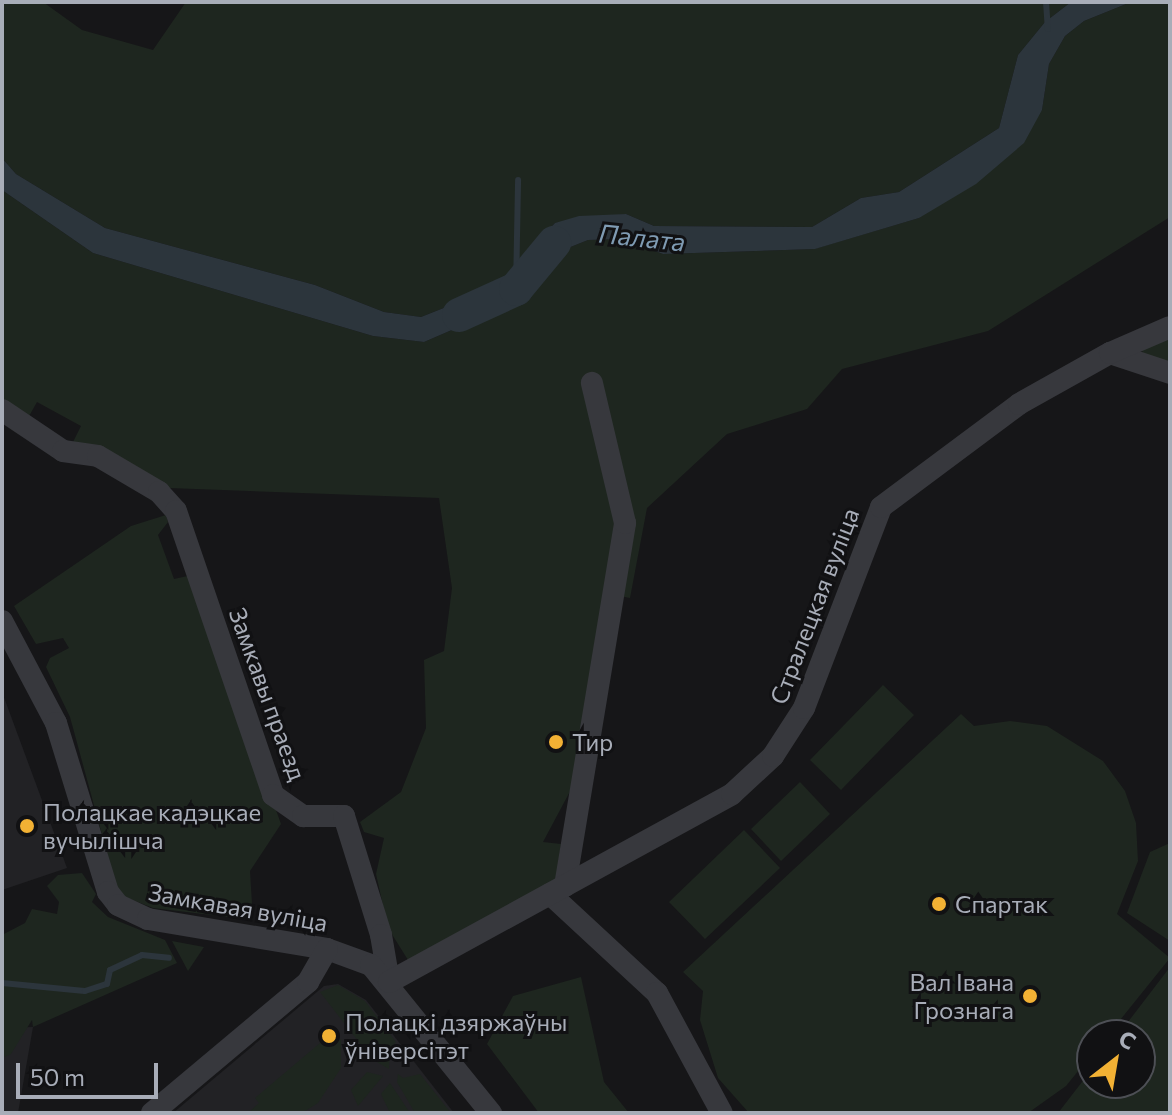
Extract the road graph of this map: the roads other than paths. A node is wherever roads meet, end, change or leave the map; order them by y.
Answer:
1 (1170, 327) edge
2 (1110, 353) junction
3 (1170, 373) edge
4 (592, 383) dead end
5 (2, 410) edge
6 (2, 621) edge
7 (558, 890) junction
8 (327, 949) junction
9 (389, 982) junction
10 (152, 1113) edge
11 (491, 1113) edge
12 (722, 1113) edge

1 - 2 street, Стралецкая вуліца
2 - 3 street
2 - 7 street, Стралецкая вуліца
4 - 7 street
5 - 9 street, Замкавы праезд
6 - 8 street, Замкавая вуліца
7 - 9 street, Стралецкая вуліца
7 - 12 street
8 - 9 street, Замкавая вуліца
8 - 10 street
9 - 11 street, Замкавая вуліца

